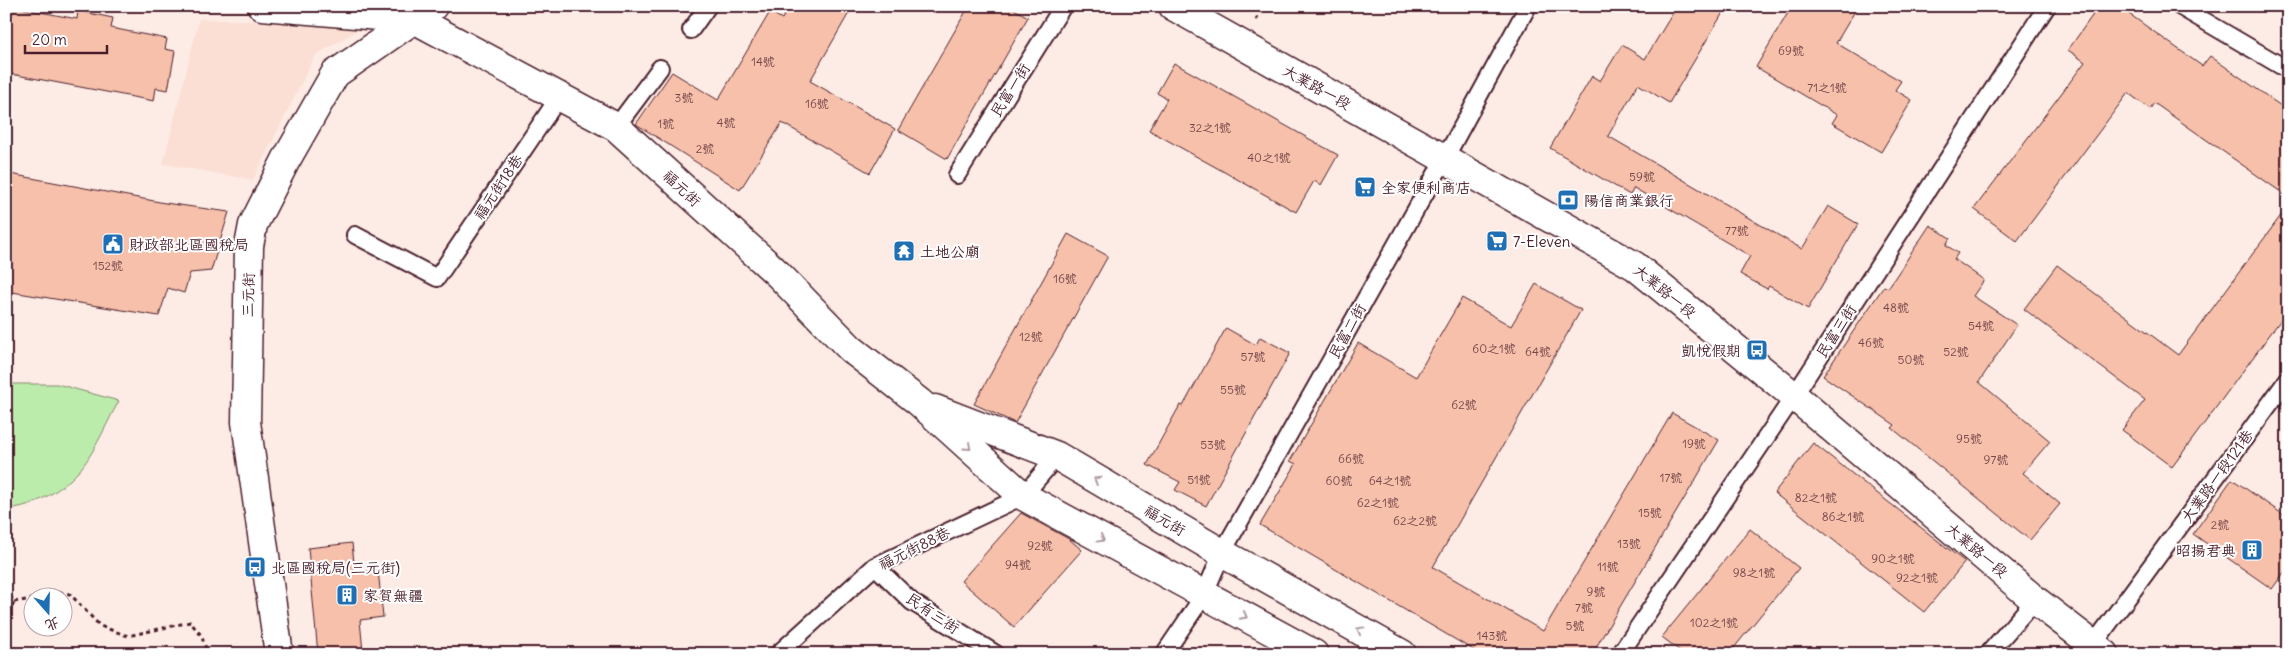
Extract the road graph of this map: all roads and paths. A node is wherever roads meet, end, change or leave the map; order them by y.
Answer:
1 (262, 6) edge
2 (708, 6) edge
3 (1062, 6) edge
4 (1173, 6) edge
5 (1528, 6) edge
6 (2047, 6) edge
7 (2178, 6) edge
8 (416, 10) edge
9 (691, 30) dead end
10 (660, 68) dead end
11 (2288, 70) edge
12 (559, 96) junction
13 (616, 127) junction
14 (1444, 158) junction
15 (957, 174) dead end
16 (355, 234) dead end
17 (2288, 379) edge
18 (1794, 396) junction
19 (919, 402) junction
20 (1057, 456) junction
21 (1023, 496) junction
22 (1222, 553) junction
23 (875, 566) junction
24 (6, 589) edge
25 (1204, 595) junction
26 (72, 596) edge
27 (2035, 600) junction
28 (22, 601) edge
29 (14, 602) junction
30 (6, 621) edge
31 (2099, 649) edge
32 (208, 654) edge
33 (279, 654) edge
34 (778, 654) edge
35 (996, 654) edge
36 (1164, 654) edge
37 (1314, 654) edge
38 (1402, 654) edge
39 (1620, 654) edge
40 (1988, 654) edge

1 - 8 street
2 - 9 lane
3 - 15 lane, 民富一街
4 - 14 street, 大業路一段
5 - 14 lane, 民富二街
6 - 18 lane, 民富三街
7 - 11 lane
8 - 12 street, 福元街
8 - 33 street, 三元街
10 - 13 lane
12 - 13 street, 福元街
12 - 16 lane, 福元街18巷
13 - 19 street, 福元街
14 - 18 street, 大業路一段
14 - 22 lane, 民富二街
17 - 31 lane, 大業路一段121巷
18 - 27 street, 大業路一段
18 - 39 lane, 民富三街
19 - 20 street, 福元街
19 -> 21 street, 福元街
20 - 21 lane, 福元街88巷
22 -> 20 street, 福元街
21 - 23 lane, 福元街88巷
21 -> 25 street, 福元街
22 - 25 lane, 民富二街
38 -> 22 street, 福元街
23 - 34 lane, 福元街88巷
23 - 35 lane, 民有三街
24 - 29 path
25 - 36 lane, 民富二街
25 -> 37 street, 福元街
26 - 32 path
27 - 31 street, 大業路一段
27 - 40 lane
28 - 29 path
29 - 30 path

